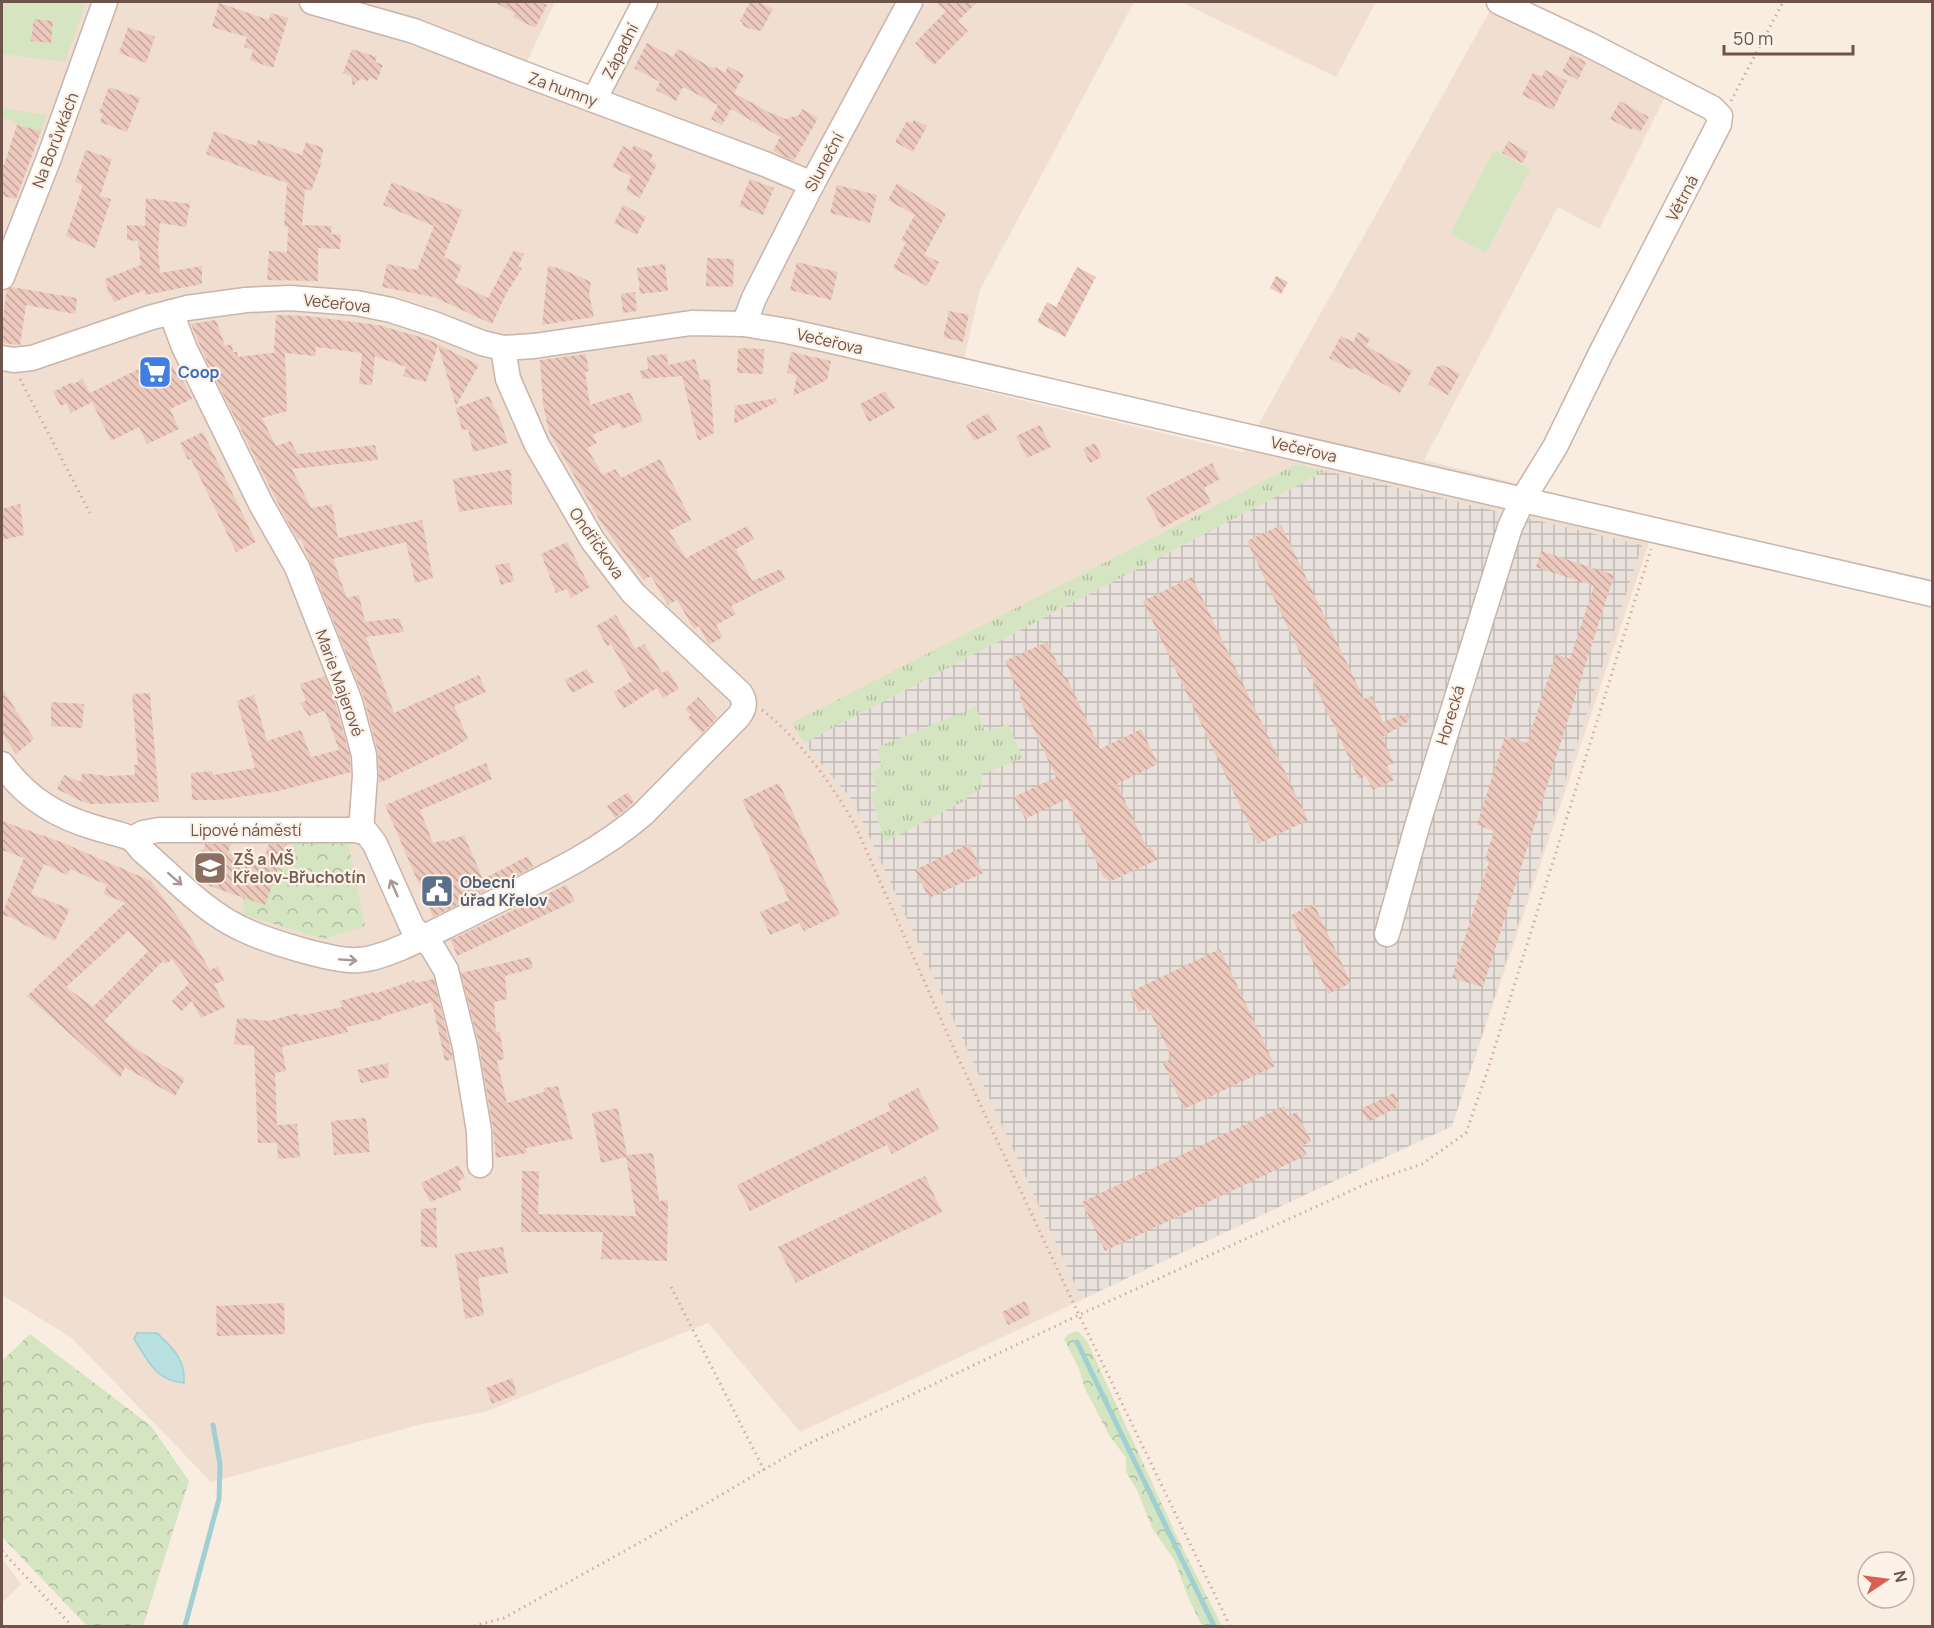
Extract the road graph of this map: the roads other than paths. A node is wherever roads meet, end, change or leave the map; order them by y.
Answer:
1 (105, 2) edge
2 (312, 2) edge
3 (645, 2) edge
4 (910, 2) edge
5 (1499, 2) edge
6 (594, 100) junction
7 (812, 184) junction
8 (2, 277) edge
9 (171, 312) junction
10 (744, 324) junction
11 (503, 348) junction
12 (5, 359) edge
13 (1523, 499) junction
14 (1932, 594) edge
15 (2, 767) edge
16 (361, 831) junction
17 (132, 839) junction
18 (1387, 934) dead end
19 (424, 937) junction
20 (480, 1165) dead end

1 - 8 street, Na Borůvkách
2 - 6 street, Za humny
3 - 6 street, Západní
4 - 7 street, Sluneční
5 - 13 street, Větrná
6 - 7 street, Za humny
7 - 10 street, Sluneční
9 - 11 street, Večeřova
9 - 12 street, Večeřova
9 - 16 street, Marie Majerové
10 - 11 street, Večeřova
10 - 13 street, Večeřova
11 - 19 street, Ondříčkova
13 - 14 street, Večeřova
13 - 18 street, Horecká
15 - 17 street
16 - 17 street, Lipové náměstí
19 -> 16 street
17 -> 19 street
19 - 20 street

